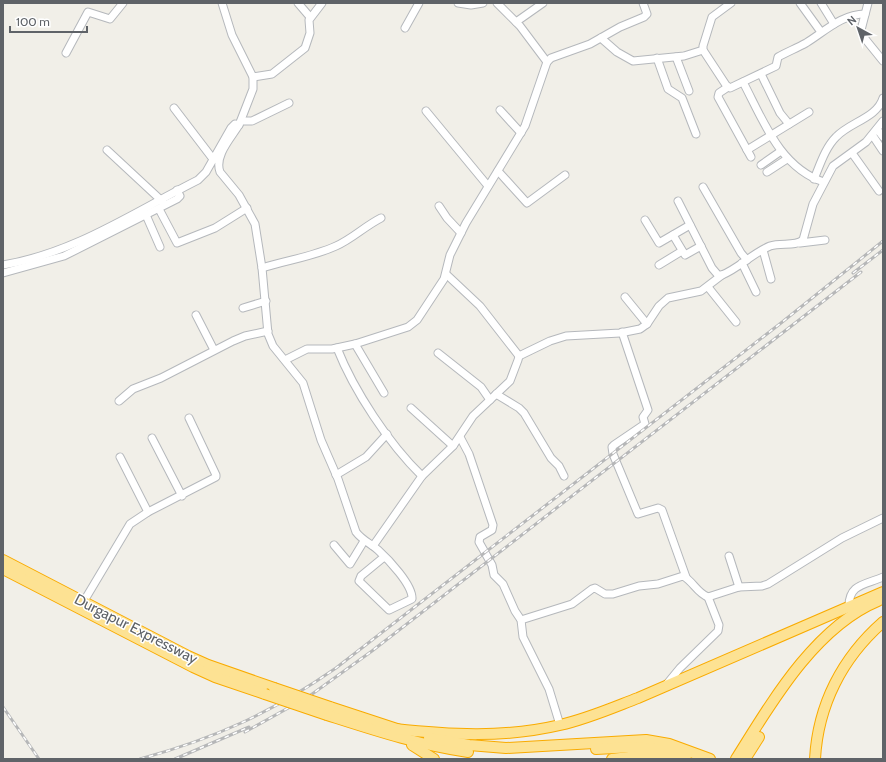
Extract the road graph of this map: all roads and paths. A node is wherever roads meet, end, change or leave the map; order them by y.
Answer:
1 (123, 3) edge
2 (222, 3) edge
3 (298, 3) edge
4 (322, 3) edge
5 (420, 3) edge
6 (458, 3) edge
7 (483, 3) edge
8 (498, 3) edge
9 (543, 3) edge
10 (643, 3) edge
11 (731, 3) edge
12 (800, 3) edge
13 (821, 3) edge
14 (868, 3) edge
15 (865, 14) junction
16 (310, 17) junction
17 (516, 22) junction
18 (834, 24) junction
19 (405, 28) dead end
20 (820, 33) junction
21 (601, 38) junction
22 (703, 50) junction
23 (66, 53) dead end
24 (676, 57) junction
25 (657, 58) junction
26 (883, 61) edge
27 (547, 62) junction
28 (761, 74) junction
29 (254, 77) junction
30 (743, 82) junction
31 (728, 87) junction
32 (689, 91) dead end
33 (883, 98) edge
34 (289, 103) dead end
35 (174, 108) dead end
36 (426, 110) dead end
37 (500, 110) dead end
38 (809, 112) dead end
39 (883, 121) edge
40 (240, 123) junction
41 (789, 124) junction
42 (877, 129) junction
43 (521, 134) junction
44 (696, 134) dead end
45 (771, 134) junction
46 (872, 136) junction
47 (883, 137) edge
48 (107, 150) dead end
49 (747, 150) junction
50 (781, 151) junction
51 (883, 151) edge
52 (852, 153) junction
53 (752, 157) dead end
54 (214, 159) junction
55 (787, 159) junction
56 (761, 165) dead end
57 (498, 170) junction
58 (767, 172) dead end
59 (565, 175) dead end
60 (819, 181) junction
61 (488, 186) junction
62 (703, 187) dead end
63 (177, 190) junction
64 (879, 191) dead end
65 (160, 199) junction
66 (678, 201) dead end
67 (166, 205) junction
68 (439, 206) dead end
69 (247, 208) junction
70 (159, 209) junction
71 (146, 215) junction
72 (381, 218) dead end
73 (645, 220) dead end
74 (690, 225) junction
75 (461, 232) junction
76 (673, 235) junction
77 (826, 240) dead end
78 (800, 243) junction
79 (701, 246) junction
80 (160, 247) dead end
81 (763, 250) junction
82 (682, 251) junction
83 (744, 258) junction
84 (3, 265) edge
85 (659, 266) dead end
86 (262, 268) junction
87 (3, 273) edge
88 (446, 274) junction
89 (718, 274) junction
90 (771, 279) dead end
91 (708, 287) junction
92 (756, 292) dead end
93 (625, 297) dead end
94 (266, 301) junction
95 (243, 308) dead end
96 (196, 315) dead end
97 (736, 322) dead end
98 (646, 323) junction
99 (268, 331) junction
100 (622, 332) junction
101 (355, 344) junction
102 (337, 348) junction
103 (214, 350) junction
104 (438, 353) dead end
105 (517, 354) junction
106 (285, 360) junction
107 (384, 394) dead end
108 (496, 394) junction
109 (487, 396) junction
110 (119, 401) dead end
111 (411, 408) dead end
112 (189, 418) dead end
113 (387, 434) junction
114 (460, 437) junction
115 (152, 438) dead end
116 (451, 444) junction
117 (120, 457) dead end
118 (420, 474) junction
119 (336, 475) junction
120 (564, 476) dead end
121 (182, 496) junction
122 (148, 512) junction
123 (883, 518) edge
124 (369, 544) junction
125 (334, 545) dead end
126 (729, 556) dead end
127 (384, 557) junction
128 (3, 560) edge
129 (3, 569) edge
130 (686, 577) junction
131 (883, 577) edge
132 (738, 587) junction
133 (883, 592) edge
134 (708, 597) junction
135 (883, 599) edge
136 (84, 602) junction
137 (883, 605) edge
138 (849, 606) junction
139 (521, 620) junction
140 (883, 622) edge
141 (666, 685) junction
142 (270, 691) junction
143 (560, 725) junction
144 (394, 733) junction
145 (434, 759) edge
146 (612, 759) edge
147 (685, 759) edge
148 (710, 759) edge
149 (736, 759) edge
150 (745, 759) edge
151 (815, 759) edge

1 - 23 street
2 - 29 street
3 - 16 street
4 - 16 street
5 - 19 street
6 - 7 street
8 - 17 street
9 - 17 street
10 - 21 street
11 - 22 street
12 - 20 street
13 - 18 street
14 - 15 street
15 - 18 street
15 - 26 street
16 - 29 street
17 - 27 street
18 - 20 street
20 - 28 street
21 - 25 street
21 - 27 street
22 - 24 street
22 - 31 street
24 - 25 street
24 - 32 street
25 - 44 street
27 - 43 street
28 - 30 street
28 - 41 street
29 - 40 street
30 - 31 street
30 - 45 street
31 - 49 street
33 - 60 street
34 - 40 street
35 - 54 street
36 - 61 street
37 - 43 street
38 - 41 street
39 - 42 street
40 - 54 street
40 - 69 street
41 - 45 street
42 - 46 street
42 - 47 street
43 - 57 street
45 - 49 street
45 - 50 street
46 - 51 street
46 - 52 street
48 - 65 street
49 - 53 street
50 - 55 street
50 - 56 street
52 - 60 street
52 - 64 street
54 - 63 street
55 - 58 street
55 - 60 street
57 - 59 street
57 - 61 street
60 - 78 street
61 - 75 street
62 - 83 street
63 - 65 street
63 - 67 street
65 - 67 street
65 - 84 street
66 - 74 street
67 - 70 street
68 - 75 street
69 - 70 street
69 - 86 street
70 - 71 street
71 - 80 street
71 - 87 street
72 - 86 street
73 - 76 street
74 - 76 street
74 - 79 street
75 - 88 street
76 - 82 street
77 - 78 street
78 - 81 street
79 - 82 street
79 - 89 street
81 - 83 street
81 - 90 street
82 - 85 street
83 - 89 street
83 - 92 street
86 - 94 street
88 - 101 street
88 - 105 street
89 - 91 street
91 - 97 street
91 - 98 street
93 - 98 street
94 - 95 street
94 - 99 street
96 - 103 street
98 - 100 street
99 - 103 street
99 - 106 street
100 - 105 street
100 - 130 street
101 - 102 street
101 - 107 street
102 - 106 street
102 - 113 street
103 - 110 street
104 - 109 street
105 - 108 street
106 - 119 street
108 - 109 street
108 - 120 street
109 - 114 street
111 - 116 street
112 - 121 street
113 - 118 street
113 - 119 street
114 - 116 street
114 - 139 street
115 - 121 street
116 - 118 street
117 - 122 street
118 - 124 street
119 - 124 street
121 - 122 street
122 - 136 street
123 - 132 street
124 - 125 street
124 - 127 street
126 - 132 street
127 - 127 street
128 - 136 highway, Durgapur Expressway
129 - 142 highway, Durgapur Expressway
130 - 134 street
130 - 139 street
131 - 138 street
132 - 134 street
133 - 138 highway
134 - 141 street
135 - 149 highway
136 - 142 highway, Durgapur Expressway
137 - 150 highway
138 - 141 highway
139 - 143 street
140 - 151 highway
141 - 143 highway
142 - 144 highway, bridge
143 - 144 highway
144 - 145 highway
144 - 147 highway
144 - 148 highway
146 - 147 highway

